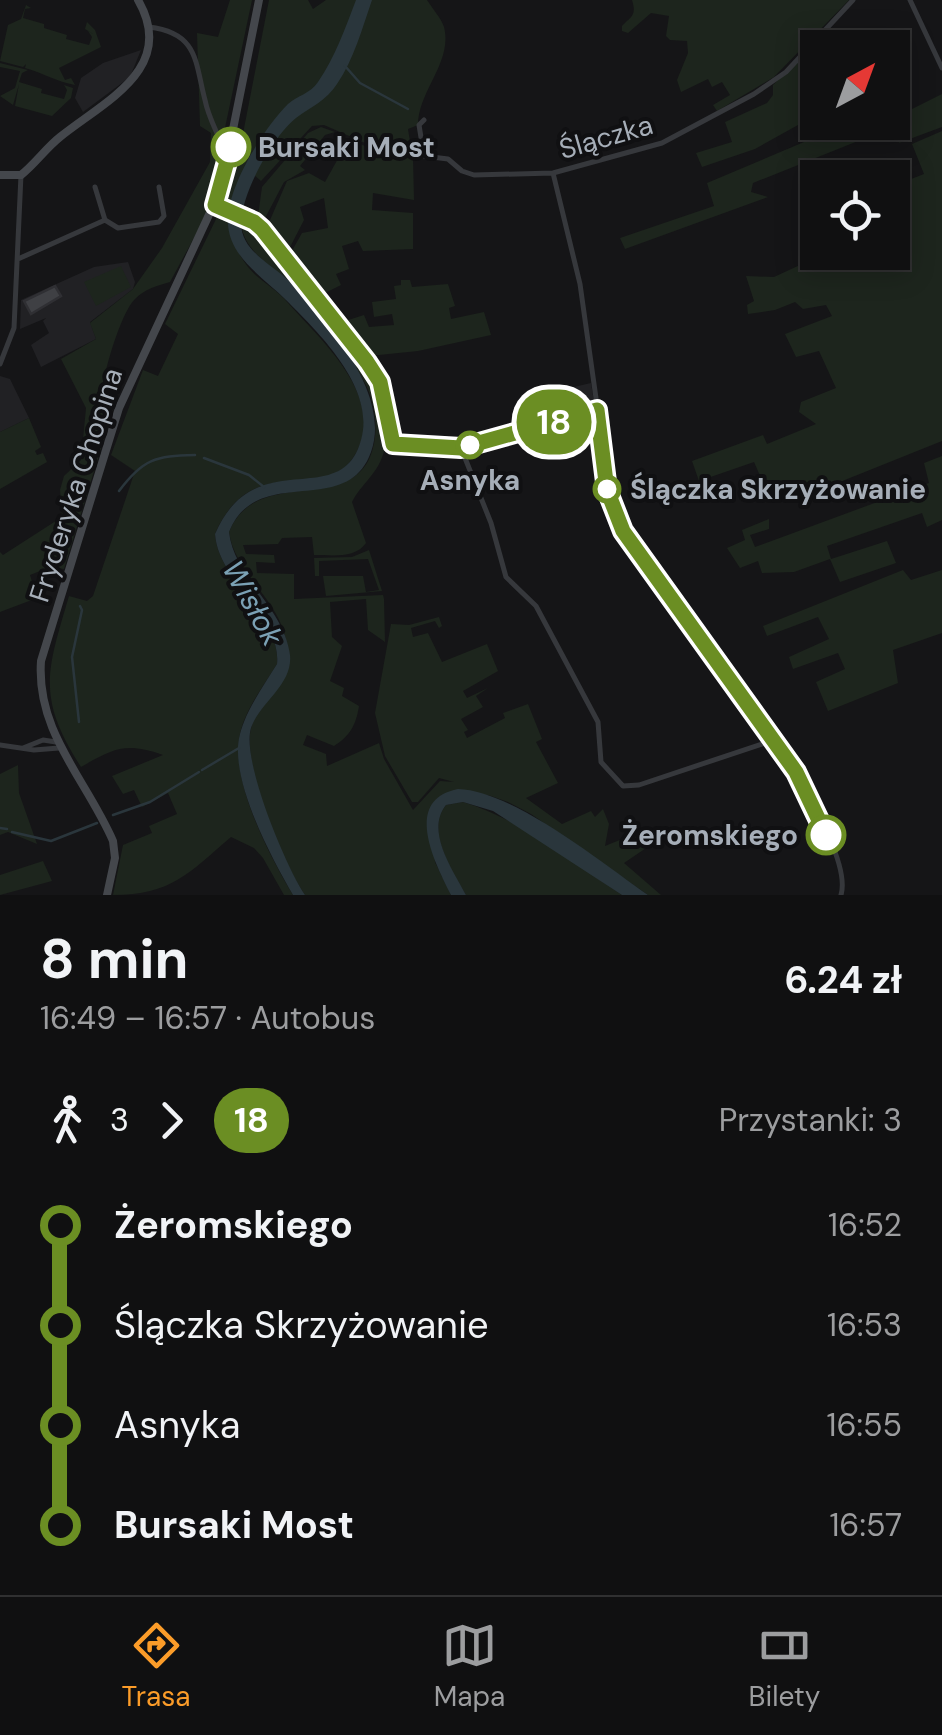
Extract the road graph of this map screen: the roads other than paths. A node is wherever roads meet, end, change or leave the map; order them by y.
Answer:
1 (138, 0) edge
2 (259, 0) edge
3 (853, 0) edge
4 (910, 0) edge
5 (149, 27) junction
6 (942, 68) edge
7 (424, 120) dead end
8 (231, 147) junction
9 (553, 173) junction
10 (20, 174) junction
11 (0, 175) edge
12 (159, 186) dead end
13 (95, 187) dead end
14 (218, 206) junction
15 (105, 220) junction
16 (18, 259) junction
17 (0, 364) edge
18 (597, 410) junction
19 (461, 448) junction
20 (48, 724) junction
21 (42, 740) junction
22 (774, 740) junction
23 (0, 745) edge
24 (58, 745) junction
25 (20, 749) junction
26 (48, 750) junction
27 (67, 758) junction
28 (107, 895) edge
29 (841, 895) edge

1 - 5 street
2 - 8 street, Fryderyka Chopina
3 - 9 street, Ślączka
4 - 6 street
5 - 8 street
5 - 10 street
7 - 9 street, Ślączka
8 - 14 street, Fryderyka Chopina
9 - 18 street
10 - 11 street
10 - 16 street
12 - 15 street
13 - 15 street
14 - 19 street
14 - 20 street, Fryderyka Chopina
15 - 16 street
16 - 17 street
18 - 19 street
18 - 22 street
19 - 22 street
20 - 21 street
20 - 24 street, Fryderyka Chopina
21 - 24 street
21 - 25 street
22 - 29 street
23 - 25 street
24 - 26 street
24 - 27 street, Fryderyka Chopina
25 - 26 street
26 - 27 street
27 - 28 street, Fryderyka Chopina

